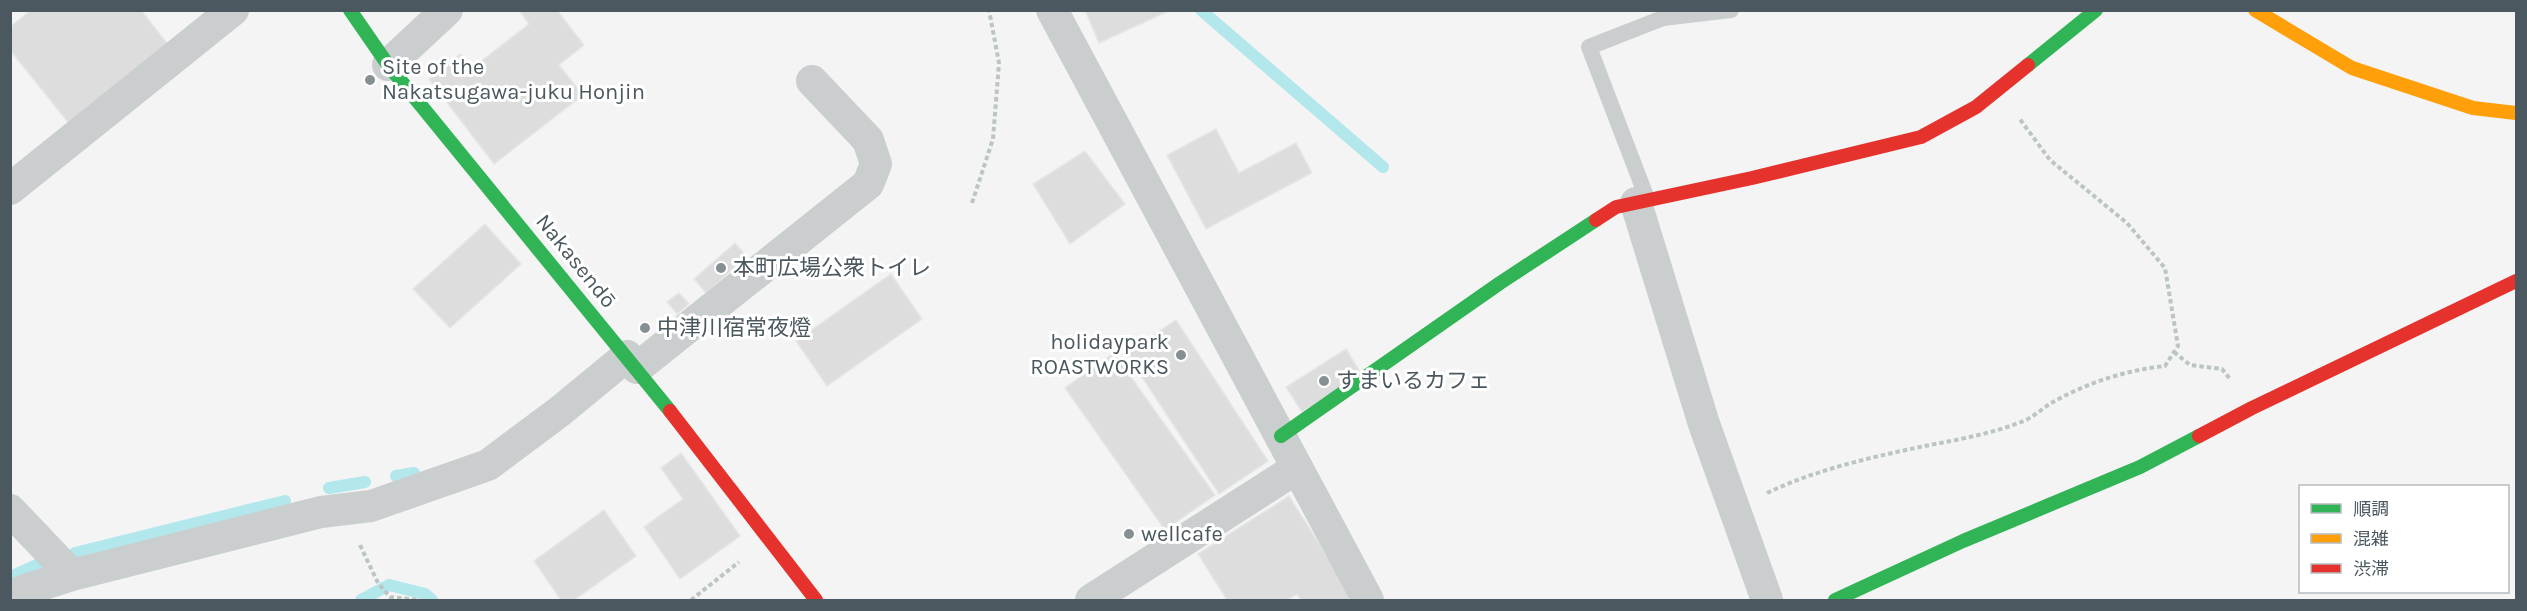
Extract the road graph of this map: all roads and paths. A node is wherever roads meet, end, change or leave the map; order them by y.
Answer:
1 (233, 10) edge
2 (350, 10) edge
3 (447, 10) edge
4 (989, 10) edge
5 (1052, 10) edge
6 (1731, 10) edge
7 (2096, 10) edge
8 (2255, 10) edge
9 (1660, 14) edge
10 (388, 65) junction
11 (812, 81) dead end
12 (1998, 89) junction
13 (2517, 113) edge
14 (10, 189) edge
15 (1642, 202) junction
16 (972, 203) dead end
17 (2517, 282) edge
18 (2174, 352) junction
19 (632, 362) junction
20 (2252, 408) junction
21 (1281, 436) junction
22 (1297, 468) junction
23 (1734, 509) junction
24 (10, 510) edge
25 (768, 539) junction
26 (72, 576) junction
27 (378, 583) dead end
28 (10, 596) edge
29 (418, 600) edge
30 (691, 600) edge
31 (816, 600) edge
32 (1091, 600) edge
33 (1368, 600) edge
34 (1767, 600) edge
35 (1835, 600) edge

1 - 14 street
2 - 10 street, Nakasendō
3 - 10 street
4 - 16 path
5 - 21 street
6 - 9 lane
7 - 12 street
8 - 13 street
9 - 15 lane
10 - 19 street, Nakasendō
11 - 19 street
12 - 15 street
12 - 18 path
15 - 21 street
15 - 23 street
17 - 20 street
18 - 20 path
18 - 23 path
19 - 25 street, Nakasendō
19 - 26 street
20 - 35 street
21 - 22 street
22 - 32 street
22 - 33 street
23 - 34 street
24 - 26 street
25 - 30 path
25 - 31 street, Nakasendō
26 - 28 street
27 - 29 path

